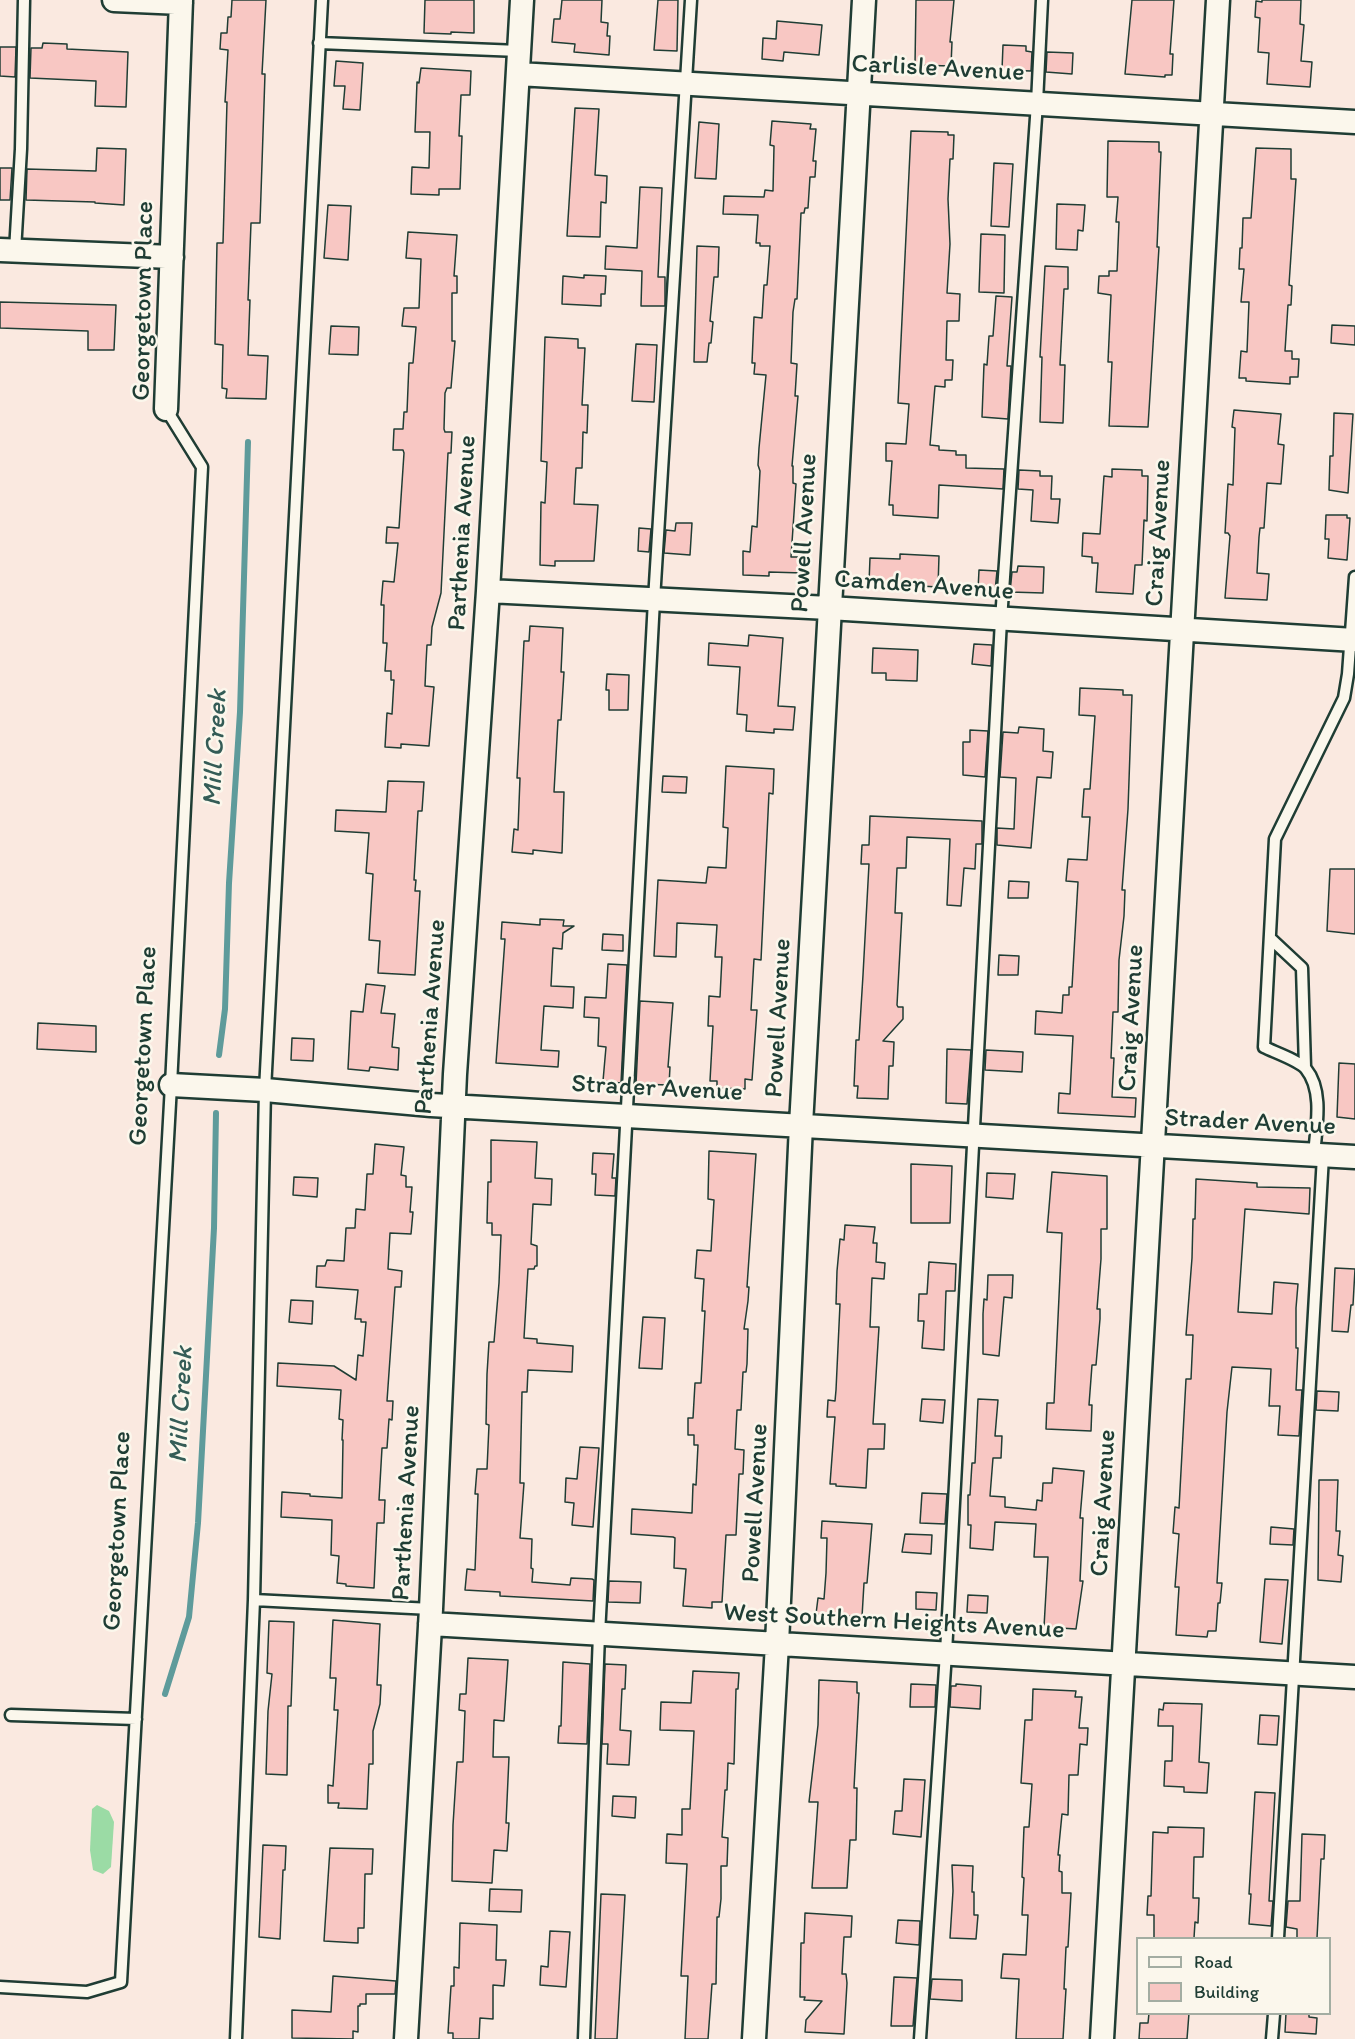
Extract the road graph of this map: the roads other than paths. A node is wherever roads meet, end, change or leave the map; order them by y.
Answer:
1 (24, 0) edge
2 (114, 0) edge
3 (322, 0) edge
4 (522, 0) edge
5 (692, 0) edge
6 (864, 0) edge
7 (1041, 0) edge
8 (1218, 0) edge
9 (181, 2) edge
10 (319, 43) junction
11 (518, 62) junction
12 (687, 83) junction
13 (859, 94) junction
14 (1037, 103) junction
15 (1211, 114) junction
16 (1355, 122) edge
17 (8, 250) edge
18 (172, 258) junction
19 (166, 409) joint
20 (1355, 577) edge
21 (488, 591) junction
22 (654, 600) junction
23 (829, 608) junction
24 (1000, 620) junction
25 (1182, 631) junction
26 (1353, 640) edge
27 (1271, 939) junction
28 (1305, 1067) junction
29 (171, 1085) junction
30 (265, 1090) junction
31 (454, 1105) junction
32 (627, 1116) junction
33 (801, 1125) junction
34 (974, 1135) junction
35 (1154, 1147) junction
36 (1318, 1155) junction
37 (1355, 1157) edge
38 (254, 1600) junction
39 (430, 1616) junction
40 (599, 1634) junction
41 (777, 1644) junction
42 (946, 1653) junction
43 (1124, 1663) junction
44 (1293, 1673) junction
45 (1355, 1677) edge
46 (11, 1714) dead end
47 (136, 1719) junction
48 (1278, 1937) edge
49 (0, 1987) edge
50 (1274, 2015) edge
51 (236, 2039) edge
52 (406, 2039) edge
53 (584, 2039) edge
54 (754, 2039) edge
55 (920, 2039) edge
56 (1102, 2039) edge
57 (1272, 2039) edge

1 - 17 lane
2 - 9 street
3 - 10 lane
4 - 11 street, Parthenia Avenue
5 - 12 lane
6 - 13 street, Powell Avenue
7 - 14 lane
8 - 15 street, Craig Avenue
9 - 18 street, Georgetown Place
10 - 11 lane
10 - 30 lane
11 - 12 street, Carlisle Avenue
11 - 21 street, Parthenia Avenue
12 - 13 street, Carlisle Avenue
12 - 22 lane
13 - 14 street, Carlisle Avenue
13 - 23 street, Powell Avenue
14 - 15 street, Carlisle Avenue
14 - 24 lane
15 - 16 street, Carlisle Avenue
15 - 25 street, Craig Avenue
17 - 18 street
18 - 19 street, Georgetown Place
19 - 29 lane, Georgetown Place
20 - 26 lane
21 - 22 street, Camden Avenue
21 - 31 street, Parthenia Avenue
22 - 23 street, Camden Avenue
22 - 32 lane
23 - 24 street, Camden Avenue
23 - 33 street, Powell Avenue
24 - 25 street, Camden Avenue
24 - 34 lane
25 - 26 street, Camden Avenue
25 - 35 street, Craig Avenue
26 - 27 lane
27 - 28 lane
27 - 28 lane
28 - 36 lane
29 - 30 street, Strader Avenue
29 - 47 lane, Georgetown Place
30 - 31 street, Strader Avenue
30 - 38 lane
31 - 32 street, Strader Avenue
31 - 39 street, Parthenia Avenue
32 - 33 street, Strader Avenue
32 - 40 lane
33 - 34 street, Strader Avenue
33 - 41 street, Powell Avenue
34 - 35 street, Strader Avenue
34 - 42 lane
35 - 36 street, Strader Avenue
35 - 43 street, Craig Avenue
36 - 37 street, Strader Avenue
36 - 44 lane
38 - 39 lane
38 - 51 lane
39 - 40 street, West Southern Heights Avenue
39 - 52 street, Parthenia Avenue
40 - 41 street, West Southern Heights Avenue
40 - 53 lane
41 - 42 street, West Southern Heights Avenue
41 - 54 street, Powell Avenue
42 - 43 street, West Southern Heights Avenue
42 - 55 lane
43 - 44 street, West Southern Heights Avenue
43 - 56 street, Craig Avenue
44 - 45 street, West Southern Heights Avenue
44 - 48 lane
46 - 47 lane
47 - 49 lane, Georgetown Place
50 - 57 lane

